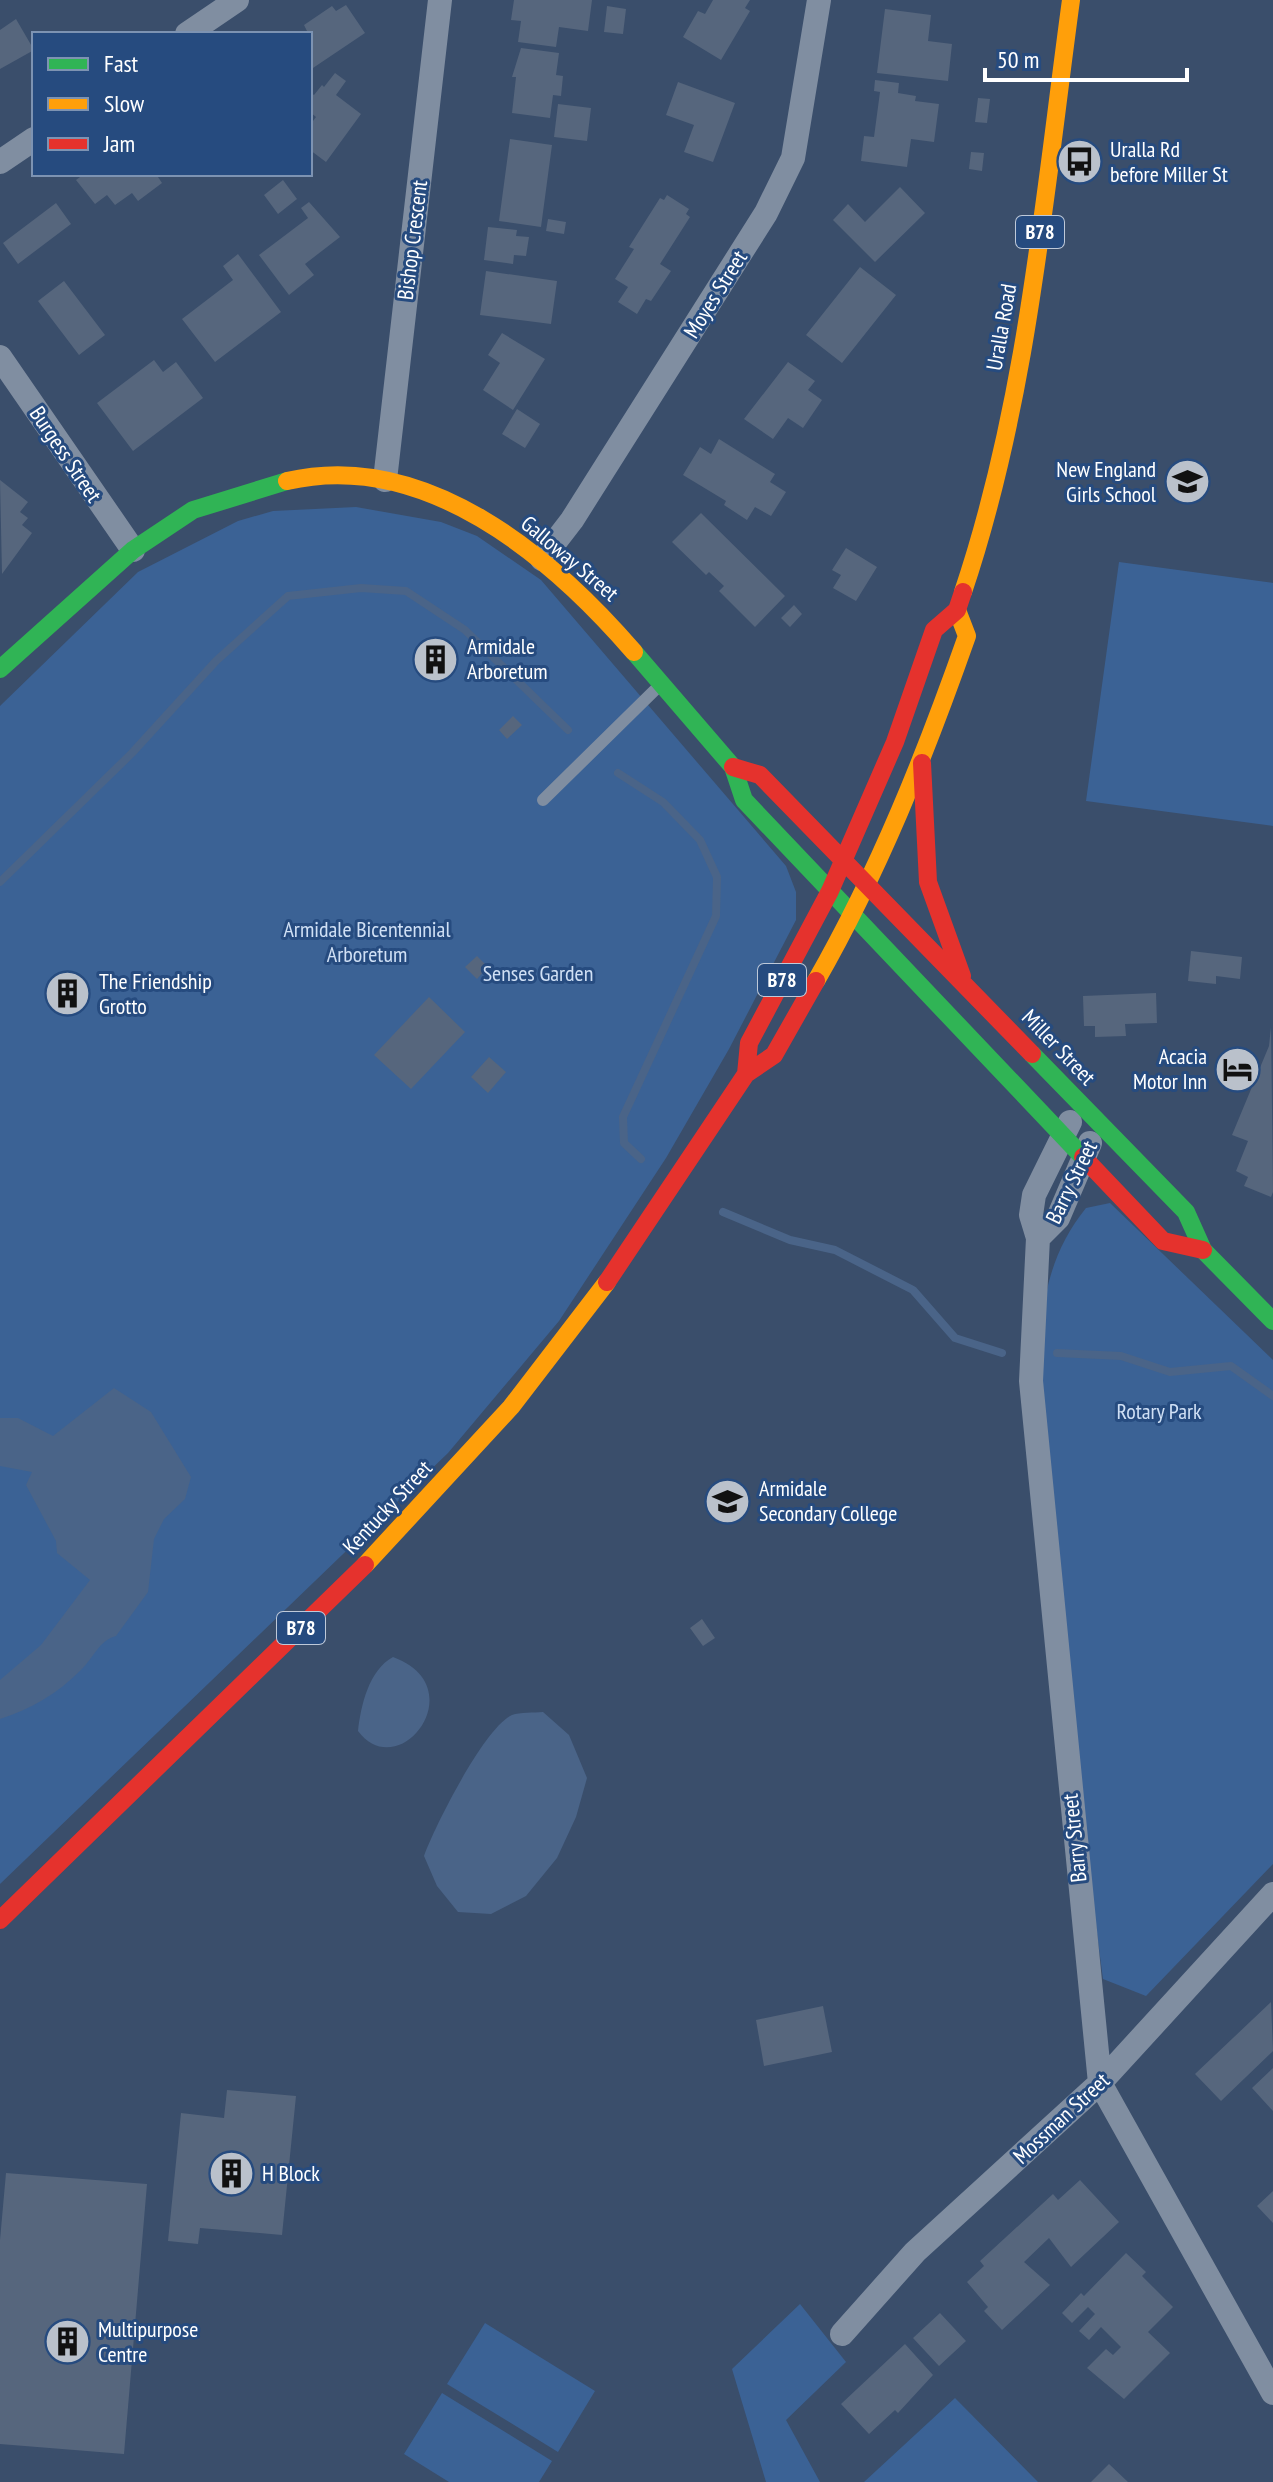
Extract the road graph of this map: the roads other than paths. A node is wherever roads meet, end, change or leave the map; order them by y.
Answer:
1 (237, 0) edge
2 (440, 0) edge
3 (819, 0) edge
4 (1071, 0) edge
5 (190, 32) edge
6 (32, 140) edge
7 (0, 162) edge
8 (0, 357) edge
9 (385, 480) junction
10 (133, 550) junction
11 (542, 559) junction
12 (957, 610) junction
13 (0, 669) edge
14 (662, 683) junction
15 (922, 763) junction
16 (733, 767) junction
17 (543, 800) dead end
18 (843, 860) junction
19 (867, 886) junction
20 (830, 891) junction
21 (853, 916) junction
22 (965, 985) junction
23 (746, 1074) junction
24 (1082, 1105) junction
25 (1101, 1124) junction
26 (1061, 1134) junction
27 (1082, 1156) junction
28 (1038, 1238) junction
29 (1203, 1250) junction
30 (1273, 1321) edge
31 (1273, 1894) edge
32 (0, 1920) edge
33 (1100, 2083) junction
34 (842, 2334) dead end
35 (1273, 2393) edge

1 - 5 street
2 - 9 street, Bishop Crescent
3 - 11 street, Moyes Street
4 - 12 main road, Uralla Road / B78
6 - 7 street
8 - 10 street, Burgess Street
9 - 10 main road, Galloway Street
9 - 11 main road, Galloway Street
10 - 13 main road, Galloway Street
11 - 14 main road, Galloway Street
12 - 15 main road, Uralla Road / B78
12 - 18 main road, Uralla Road / B78
14 - 16 main road, Galloway Street
14 - 17 lane
15 - 19 main road, Uralla Road / B78
15 - 22 main road
16 - 18 main road, Galloway Street
16 - 20 main road, Galloway Street
18 - 19 main road, Galloway Street
18 - 20 main road, Uralla Road / B78
19 - 21 main road, Kentucky Street / B78
19 - 22 main road, Miller Street
20 - 21 main road, Galloway Street
20 - 23 main road, Kentucky Street / B78
21 - 23 main road, Kentucky Street / B78
21 - 26 main road
22 - 24 main road, Miller Street
23 - 32 main road, Kentucky Street / B78
24 - 25 main road, Miller Street
24 - 26 street, Barry Street
25 - 27 street, Barry Street
25 - 29 main road, Miller Street
26 - 27 main road
26 - 28 street, Barry Street
27 - 28 street, Barry Street
27 - 29 main road
28 - 33 street, Barry Street
29 - 30 main road, Miller Street
31 - 33 street, Mossman Street
33 - 34 street, Mossman Street
33 - 35 street, Barry Street

